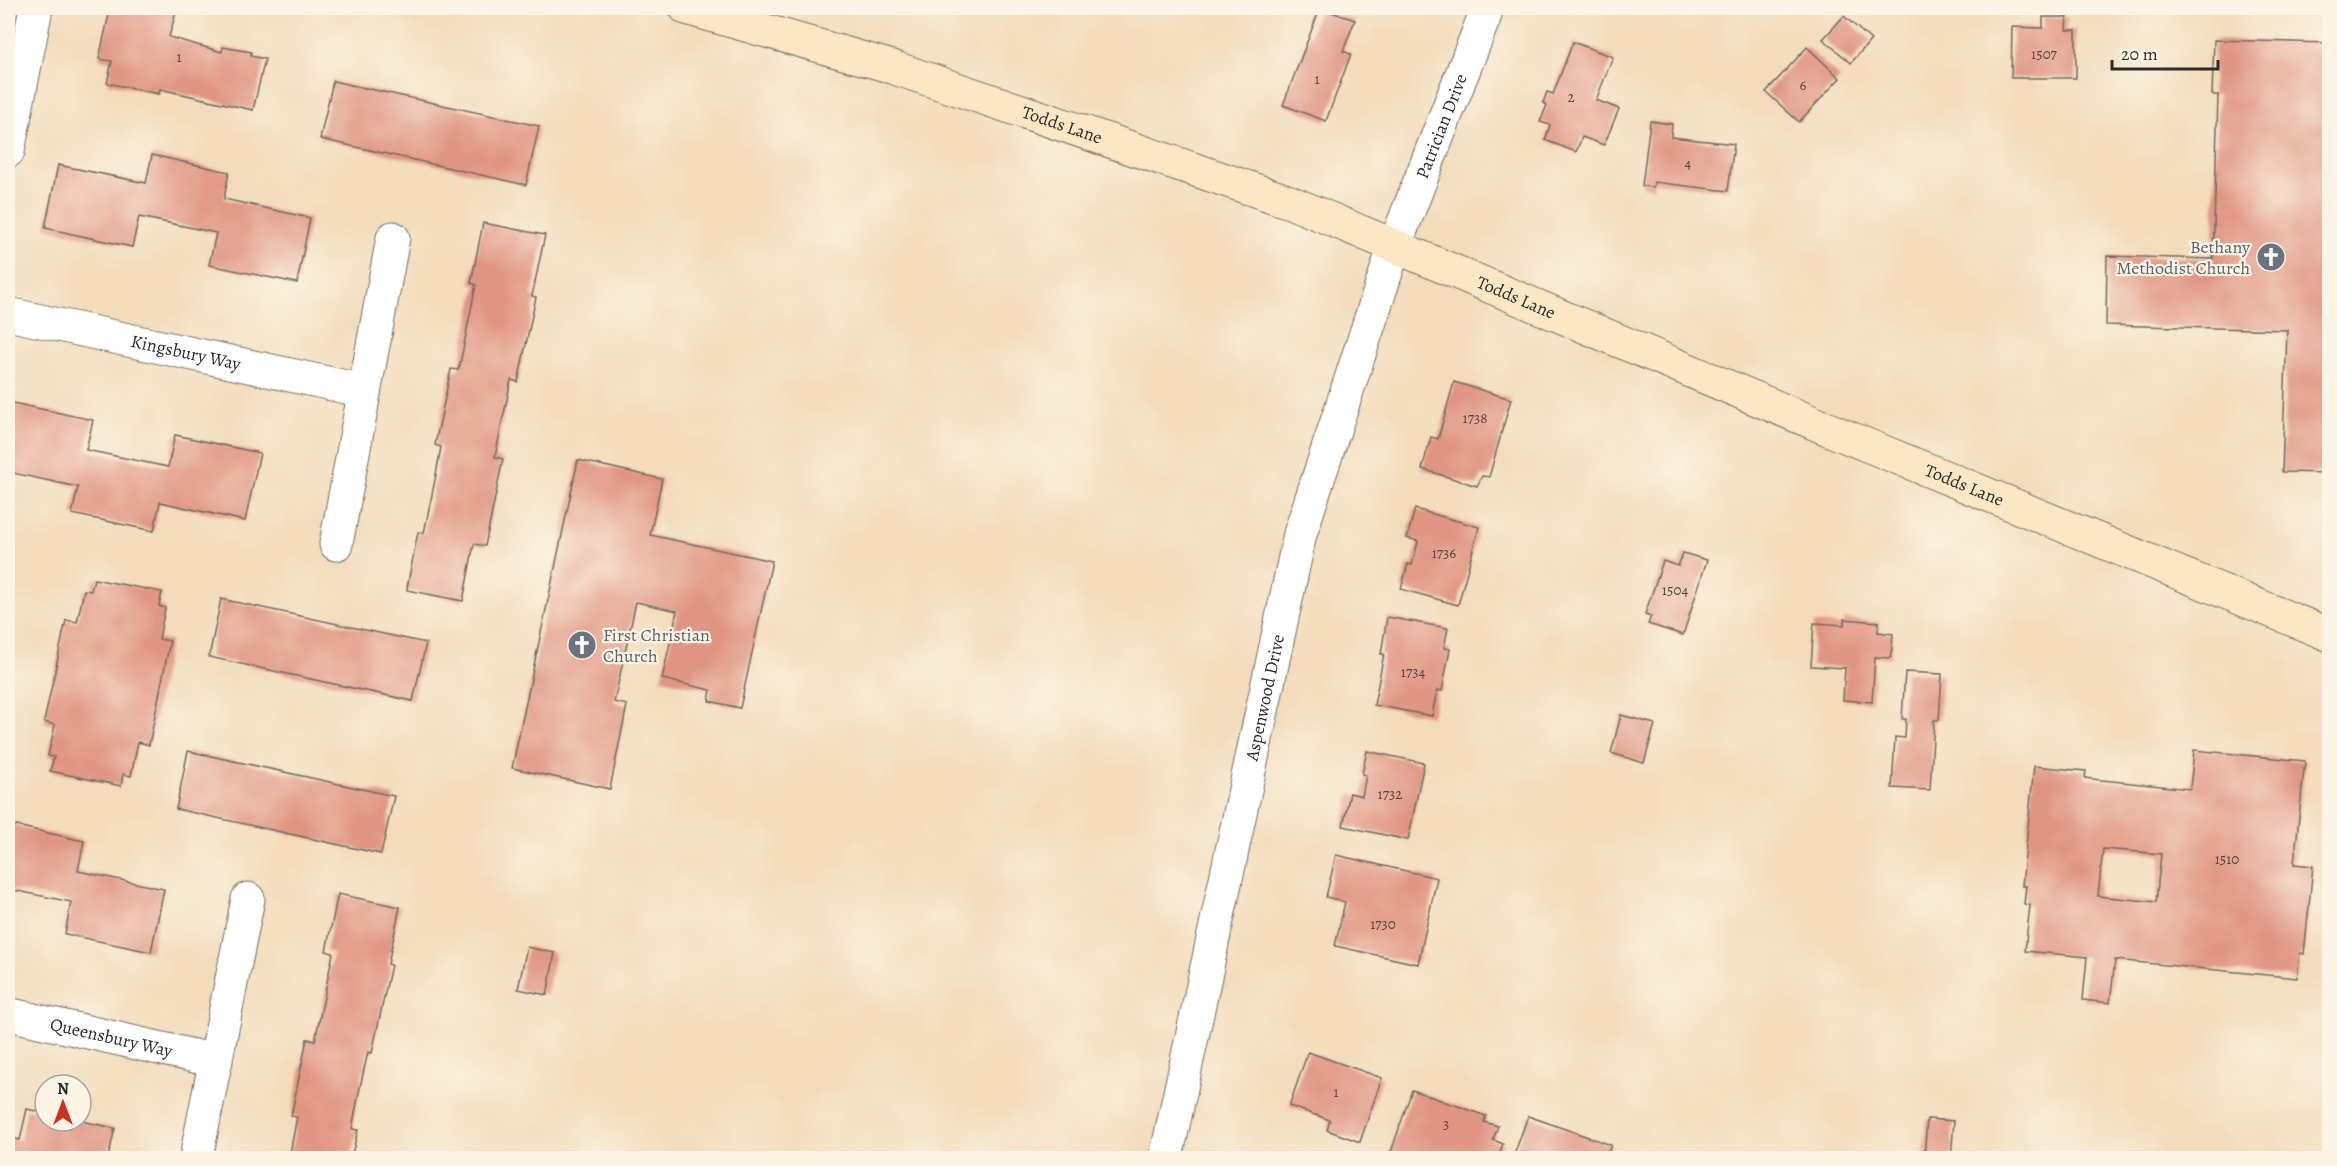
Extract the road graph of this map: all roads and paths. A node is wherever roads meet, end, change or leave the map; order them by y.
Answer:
1 (36, 8) edge
2 (686, 8) edge
3 (1486, 8) edge
4 (8, 151) edge
5 (393, 238) dead end
6 (1395, 245) junction
7 (8, 314) edge
8 (364, 391) junction
9 (336, 544) dead end
10 (2330, 635) edge
11 (248, 899) dead end
12 (8, 1014) edge
13 (216, 1061) junction
14 (196, 1158) edge
15 (1166, 1158) edge

1 - 4 street
2 - 6 main road, Todds Lane
3 - 6 street, Patrician Drive
5 - 8 street
6 - 10 main road, Todds Lane
6 - 15 street, Aspenwood Drive
7 - 8 street, Kingsbury Way
8 - 9 street
11 - 13 street
12 - 13 street, Queensbury Way
13 - 14 street

